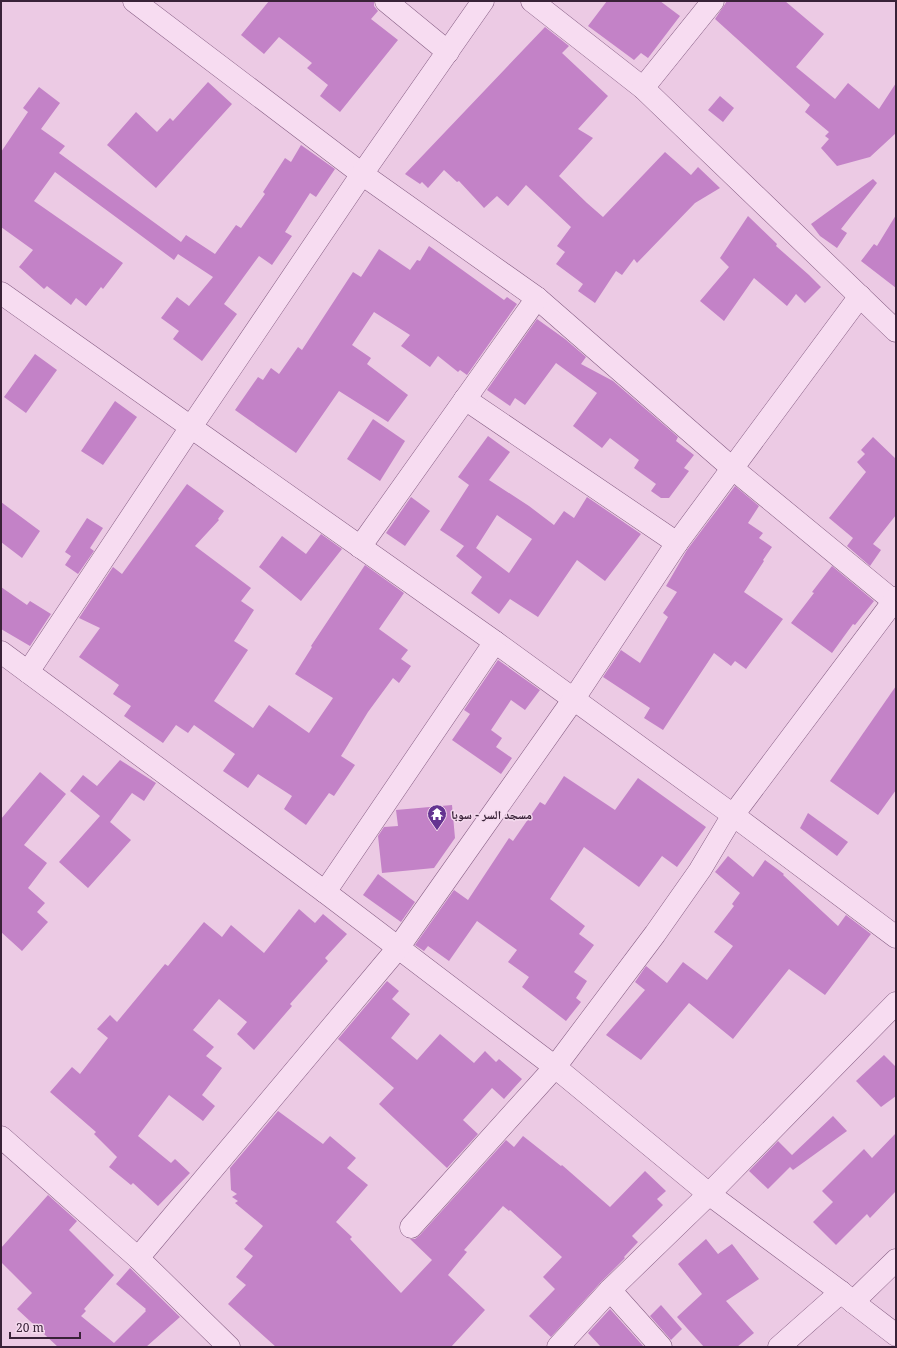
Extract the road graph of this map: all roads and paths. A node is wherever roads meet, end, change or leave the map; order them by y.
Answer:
1 (134, 1) edge
2 (386, 1) edge
3 (483, 1) edge
4 (532, 1) edge
5 (713, 1) edge
6 (448, 52) junction
7 (643, 88) junction
8 (362, 174) junction
9 (1, 293) edge
10 (860, 296) junction
11 (537, 298) junction
12 (896, 331) edge
13 (465, 399) junction
14 (190, 427) junction
15 (732, 468) junction
16 (677, 543) junction
17 (360, 547) junction
18 (895, 601) edge
19 (495, 642) junction
20 (1, 652) edge
21 (28, 672) junction
22 (573, 700) junction
23 (734, 815) junction
24 (325, 892) junction
25 (896, 937) edge
26 (398, 948) junction
27 (896, 1003) edge
28 (555, 1068) junction
29 (1, 1137) edge
30 (709, 1194) junction
31 (411, 1227) dead end
32 (138, 1258) junction
33 (896, 1260) edge
34 (610, 1290) junction
35 (847, 1297) junction
36 (896, 1335) edge
37 (787, 1344) edge
38 (229, 1347) edge
39 (558, 1347) edge
40 (661, 1347) edge

1 - 8 street
2 - 6 street
3 - 6 street
4 - 7 street
5 - 7 street
6 - 8 street
7 - 10 street
8 - 11 street
8 - 14 street
9 - 14 street
10 - 12 street
10 - 15 street
11 - 13 street
11 - 15 street
13 - 16 street
13 - 17 street
14 - 17 street
14 - 21 street
15 - 16 street
15 - 18 street
16 - 22 street
17 - 19 street
18 - 23 street
19 - 22 street
19 - 24 street
20 - 21 street
21 - 24 street
22 - 23 street
22 - 26 street
23 - 25 street
23 - 28 street
24 - 26 street
26 - 28 street
26 - 32 street
27 - 30 street
28 - 30 street
28 - 31 street
29 - 32 street
30 - 34 street
30 - 35 street
32 - 38 street
33 - 35 street
34 - 39 street
34 - 40 street
35 - 36 street
35 - 37 street

